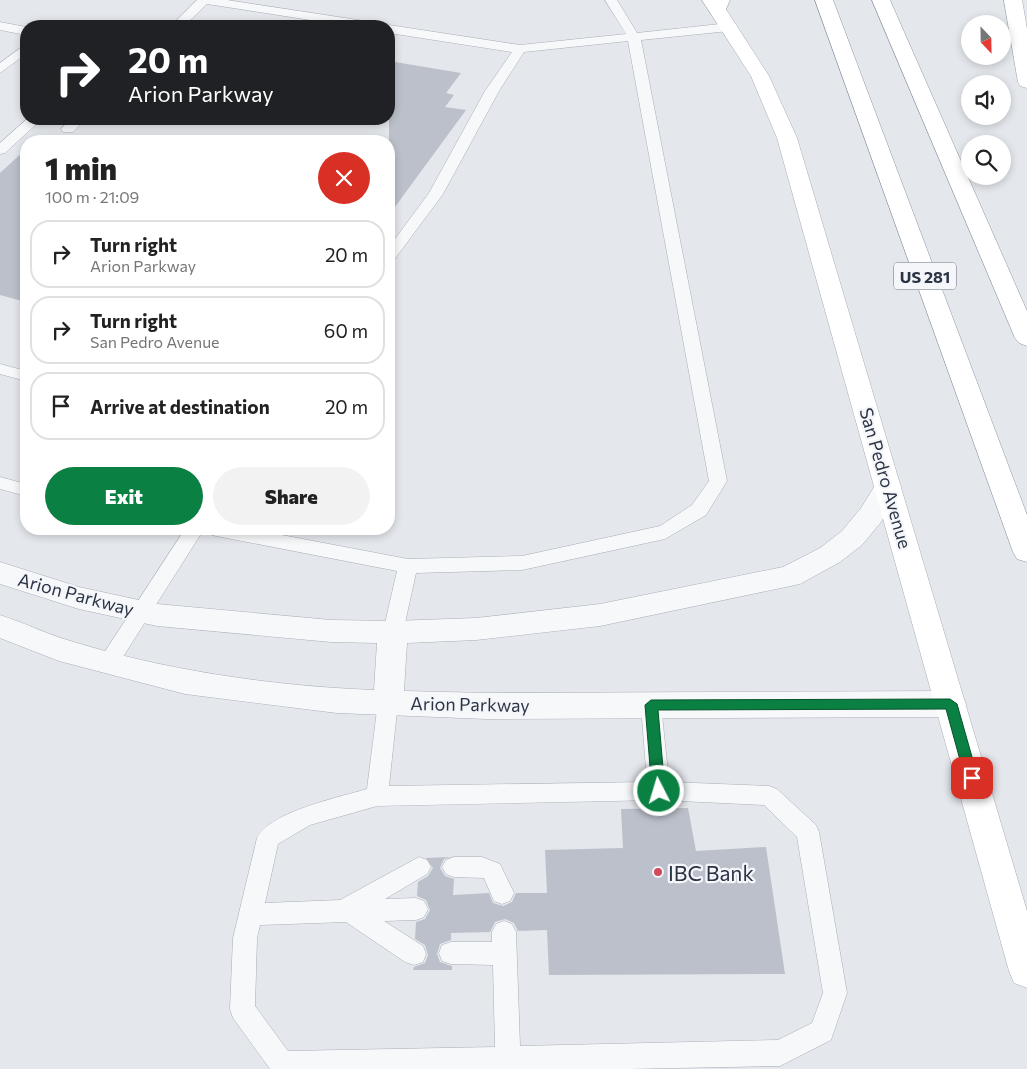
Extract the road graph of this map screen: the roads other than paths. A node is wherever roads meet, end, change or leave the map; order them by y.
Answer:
1 (204, 0) edge
2 (611, 0) edge
3 (824, 0) edge
4 (881, 0) edge
5 (1013, 0) edge
6 (717, 3) edge
7 (182, 20) edge
8 (332, 20) edge
9 (0, 26) edge
10 (729, 27) junction
11 (20, 30) edge
12 (395, 30) edge
13 (634, 38) junction
14 (520, 49) junction
15 (20, 53) edge
16 (0, 69) edge
17 (1027, 82) edge
18 (28, 125) edge
19 (72, 125) edge
20 (68, 129) dead end
21 (0, 150) edge
22 (395, 249) edge
23 (1027, 338) edge
24 (0, 369) edge
25 (20, 374) edge
26 (0, 483) edge
27 (888, 486) junction
28 (20, 488) edge
29 (190, 535) edge
30 (247, 535) edge
31 (1027, 552) edge
32 (408, 566) junction
33 (0, 573) edge
34 (142, 612) junction
35 (0, 626) edge
36 (393, 632) junction
37 (109, 662) junction
38 (388, 702) junction
39 (950, 704) junction
40 (651, 705) junction
41 (659, 791) junction
42 (377, 796) junction
43 (419, 867) dead end
44 (454, 867) dead end
45 (502, 893) dead end
46 (346, 909) junction
47 (416, 909) dead end
48 (251, 914) junction
49 (451, 953) dead end
50 (414, 954) dead end
51 (1027, 971) edge
52 (508, 1059) junction

1 - 7 lane
1 - 8 lane
2 - 13 lane
3 - 31 main road, US 281
4 - 23 main road
5 - 17 main road
6 - 10 main road, San Pedro Avenue
9 - 11 lane
10 - 13 lane
10 - 27 main road, San Pedro Avenue
12 - 14 lane
13 - 14 lane
13 - 32 lane
14 - 22 lane
15 - 16 lane
18 - 21 lane
19 - 20 lane
24 - 25 lane
26 - 28 lane
27 - 36 street, Arion Parkway
27 - 39 main road, San Pedro Avenue
29 - 34 lane
30 - 32 lane
32 - 36 lane
33 - 34 street, Arion Parkway
34 - 36 street, Arion Parkway
34 - 37 lane
35 - 37 street, Arion Parkway
36 - 38 street
37 - 38 street, Arion Parkway
38 - 40 street, Arion Parkway
38 - 42 lane
39 - 40 street, Arion Parkway
39 - 51 main road, San Pedro Avenue
40 - 41 lane
41 - 42 lane
41 - 52 lane
42 - 48 lane
43 - 46 lane
44 - 45 lane
46 - 47 lane
46 - 48 lane
46 - 50 lane
48 - 52 lane
49 - 52 lane

